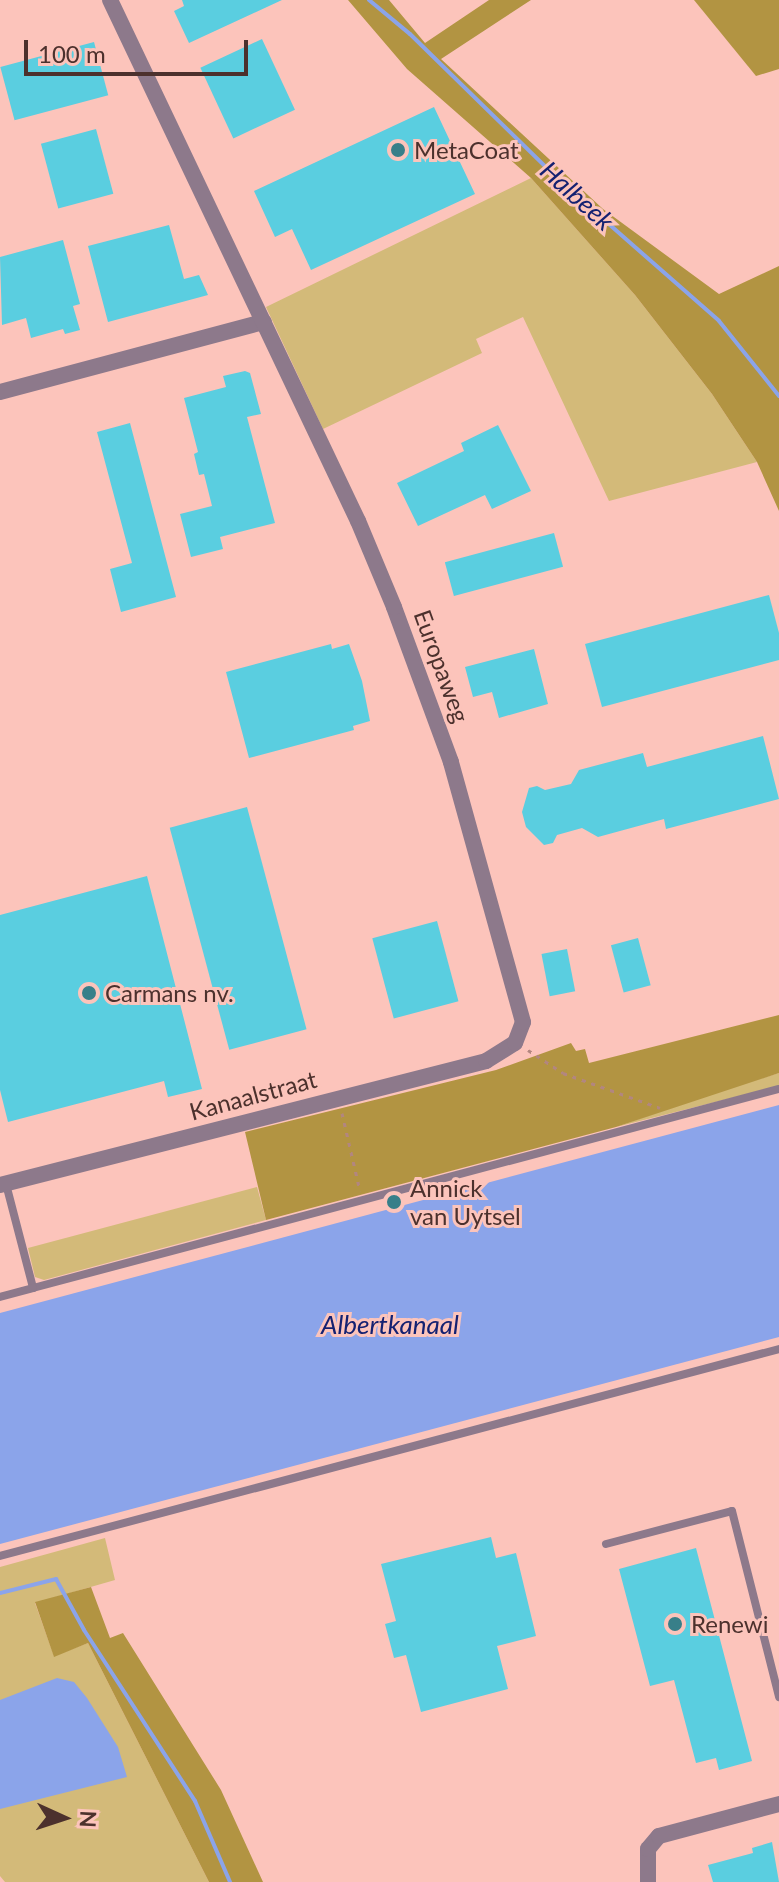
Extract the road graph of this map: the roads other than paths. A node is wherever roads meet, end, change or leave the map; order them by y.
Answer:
1 (110, 0) edge
2 (264, 322) junction
3 (0, 392) edge
4 (515, 1043) joint
5 (779, 1089) edge
6 (3, 1184) edge
7 (33, 1288) junction
8 (0, 1297) edge
9 (779, 1349) edge
10 (606, 1544) dead end
11 (0, 1556) edge
12 (779, 1697) edge
13 (779, 1804) edge
14 (648, 1882) edge

1 - 2 street, Europaweg
2 - 3 street
2 - 4 street, Europaweg
4 - 6 street, Kanaalstraat
5 - 7 lane
6 - 7 lane
7 - 8 lane
9 - 11 lane
10 - 12 lane
13 - 14 street

